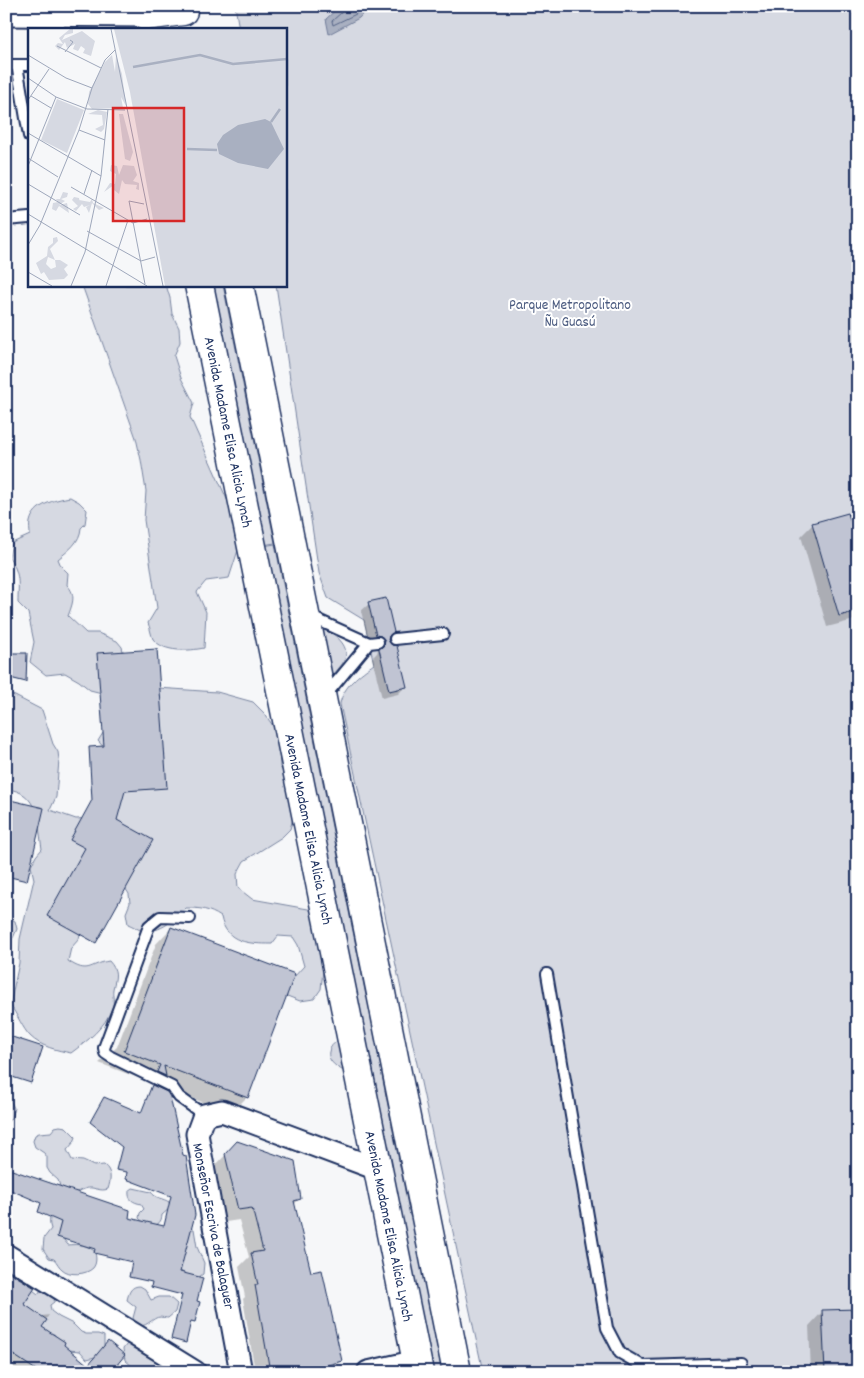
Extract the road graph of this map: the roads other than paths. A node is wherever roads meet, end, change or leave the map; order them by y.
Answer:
1 (6, 15) edge
2 (166, 17) edge
3 (48, 22) edge
4 (11, 65) edge
5 (28, 65) edge
6 (28, 132) edge
7 (28, 218) edge
8 (6, 220) edge
9 (199, 286) edge
10 (239, 286) edge
11 (306, 614) junction
12 (443, 634) dead end
13 (396, 639) dead end
14 (322, 698) junction
15 (190, 918) dead end
16 (547, 974) dead end
17 (204, 1115) junction
18 (377, 1169) junction
19 (6, 1256) edge
20 (741, 1362) dead end
21 (418, 1366) edge
22 (186, 1369) edge
23 (241, 1372) edge
24 (368, 1372) edge
25 (458, 1372) edge

1 - 3 street
2 - 3 street
4 - 5 lane
4 - 6 lane
7 - 8 lane
9 - 18 highway, Avenida Madame Elisa Alicia Lynch
10 - 11 highway
11 - 14 highway
11 - 14 lane
12 - 13 lane
14 - 25 highway
15 - 17 lane
16 - 20 lane
17 - 18 street
17 - 23 street, Monseñor Escriva de Balaguer
18 - 21 highway, Avenida Madame Elisa Alicia Lynch
19 - 22 street
21 - 24 street

